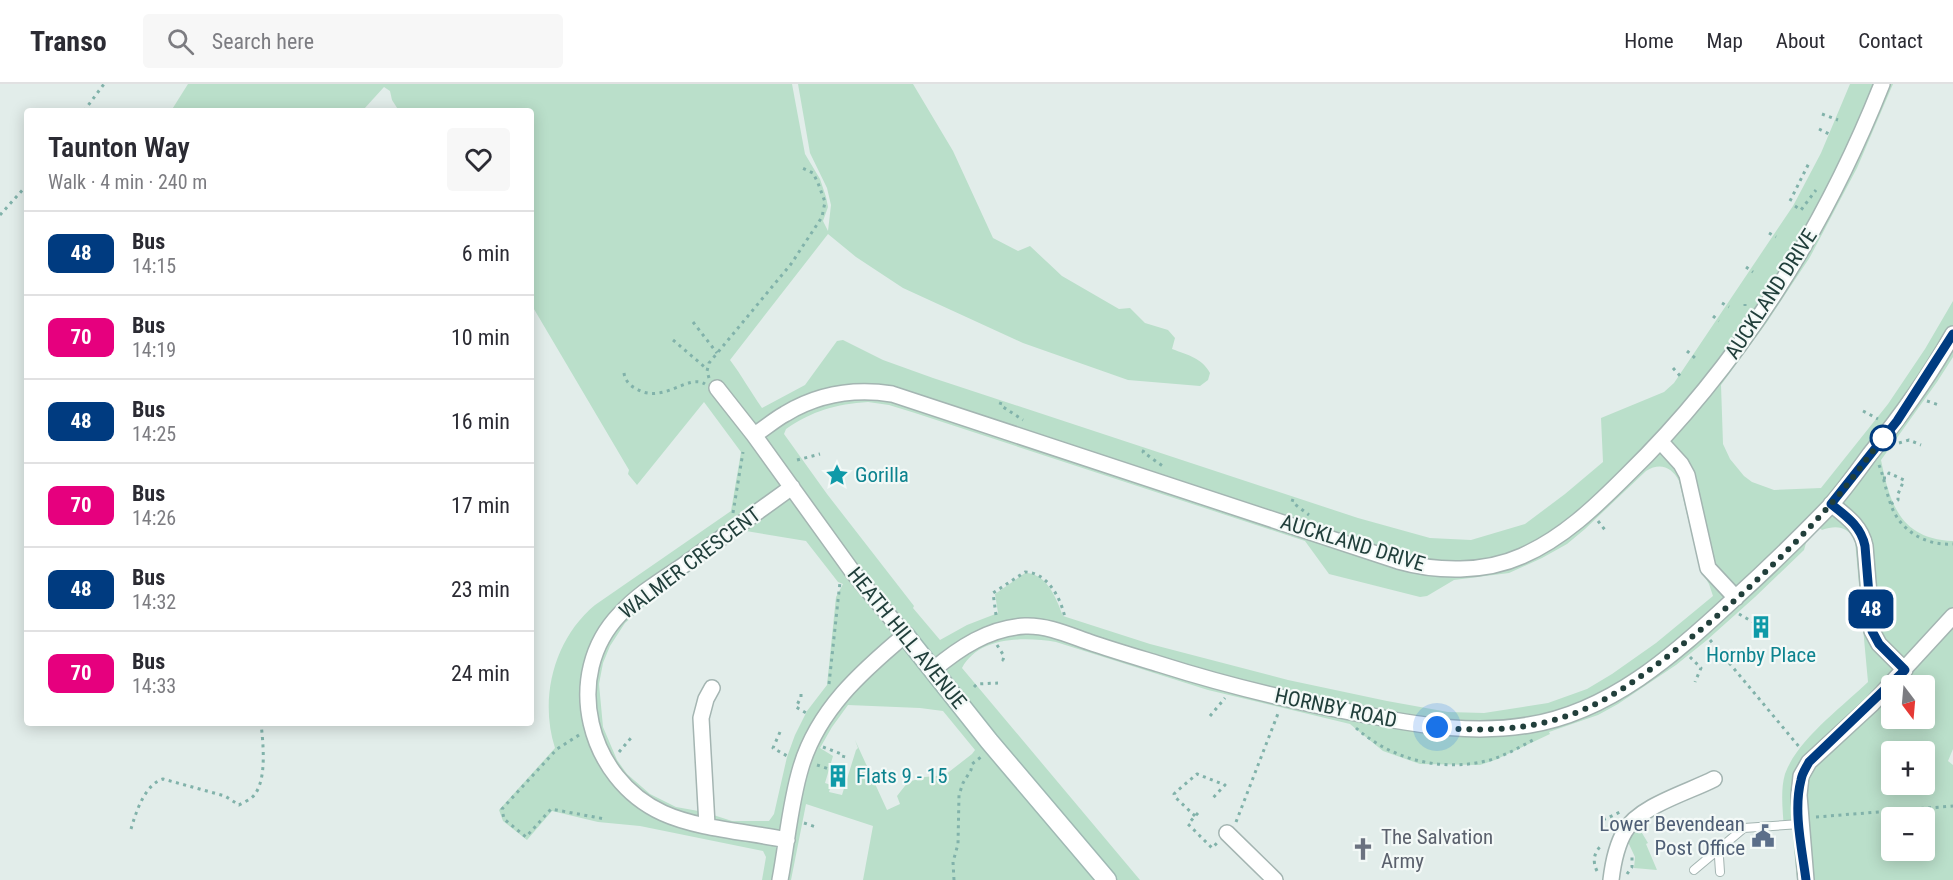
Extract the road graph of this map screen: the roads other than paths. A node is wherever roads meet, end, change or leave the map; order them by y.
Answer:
1 (1882, 84) edge
2 (1953, 334) edge
3 (711, 386) road end
4 (754, 435) junction
5 (1660, 441) junction
6 (792, 487) junction
7 (1831, 504) junction
8 (1736, 605) junction
9 (1953, 616) edge
10 (905, 635) junction
11 (933, 670) junction
12 (1905, 670) junction
13 (712, 688) dead end
14 (1714, 780) dead end
15 (1800, 821) junction
16 (707, 825) junction
17 (1227, 833) road end
18 (787, 840) junction
19 (1716, 852) junction
20 (1694, 870) dead end
21 (1720, 872) dead end
22 (780, 880) edge
23 (1107, 880) edge
24 (1275, 880) edge
25 (1611, 880) edge
26 (1806, 880) edge

1 - 5 street, AUCKLAND DRIVE
2 - 7 street, HORNBY ROAD
3 - 4 street, HEATH HILL AVENUE
4 - 5 street, AUCKLAND DRIVE
4 - 6 street, HEATH HILL AVENUE
5 - 8 street
6 - 10 street, HEATH HILL AVENUE
6 - 16 street, WALMER CRESCENT
7 - 8 street, HORNBY ROAD
7 - 12 street
8 - 11 street, HORNBY ROAD
9 - 12 street
10 - 11 street, HEATH HILL AVENUE
10 - 18 street
11 - 23 street, HEATH HILL AVENUE
12 - 15 street
13 - 16 street
14 - 25 street
15 - 19 lane
15 - 26 street
16 - 18 street, WALMER CRESCENT
17 - 24 street
18 - 22 street
19 - 20 lane
19 - 21 lane

